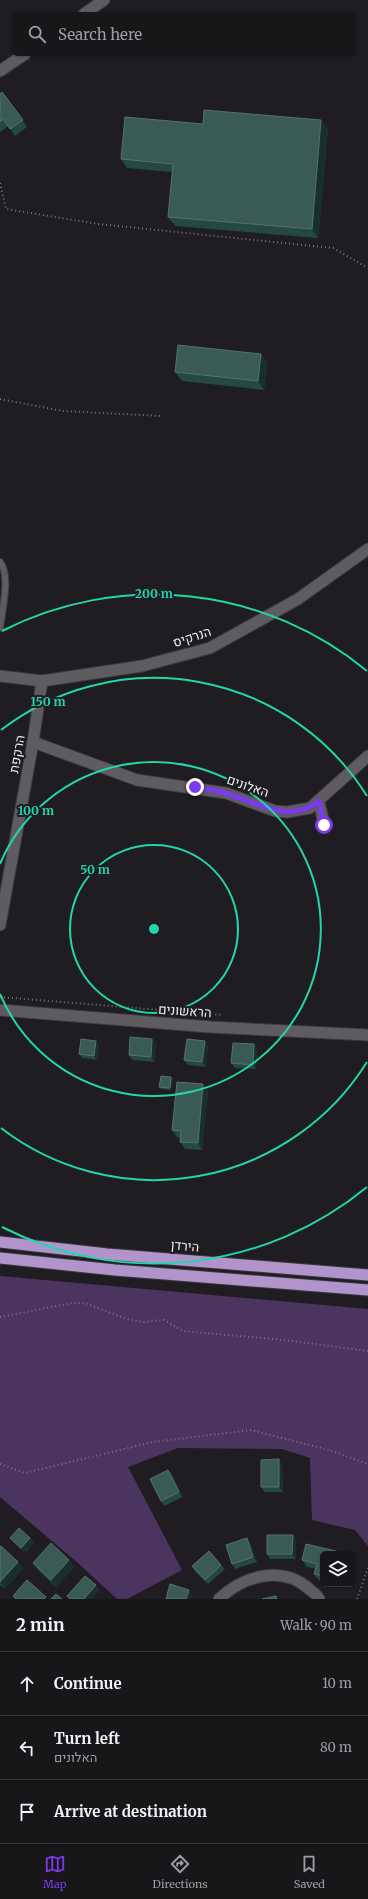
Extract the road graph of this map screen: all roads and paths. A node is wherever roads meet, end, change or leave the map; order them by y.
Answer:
1 (104, 0) edge
2 (87, 12) edge
3 (22, 56) edge
4 (0, 71) edge
5 (0, 183) edge
6 (368, 268) edge
7 (0, 399) edge
8 (160, 416) dead end
9 (368, 549) edge
10 (0, 562) edge
11 (0, 628) edge
12 (0, 676) edge
13 (42, 681) junction
14 (33, 742) junction
15 (368, 756) edge
16 (319, 801) junction
17 (324, 825) dead end
18 (0, 925) edge
19 (0, 997) edge
20 (0, 1010) edge
21 (228, 1016) dead end
22 (368, 1035) edge
23 (0, 1242) edge
24 (0, 1258) edge
25 (368, 1275) edge
26 (368, 1290) edge
27 (0, 1317) edge
28 (368, 1351) edge
29 (0, 1464) edge
30 (368, 1464) edge
31 (368, 1568) edge
32 (219, 1599) edge
33 (319, 1599) edge
34 (357, 1599) edge

1 - 2 street
3 - 4 street
5 - 6 path
7 - 8 path
9 - 13 street, הנרקיס
10 - 11 lane
12 - 13 street, הנרקיס
13 - 14 street, הרקפת
14 - 16 street, האלונים
14 - 18 street, הרקפת
15 - 16 street, האלונים
16 - 17 street
19 - 21 path
20 - 22 street, הראשונים
23 - 25 highway, הירדן
24 - 26 highway
27 - 28 path
29 - 30 path
31 - 34 path
32 - 33 street

